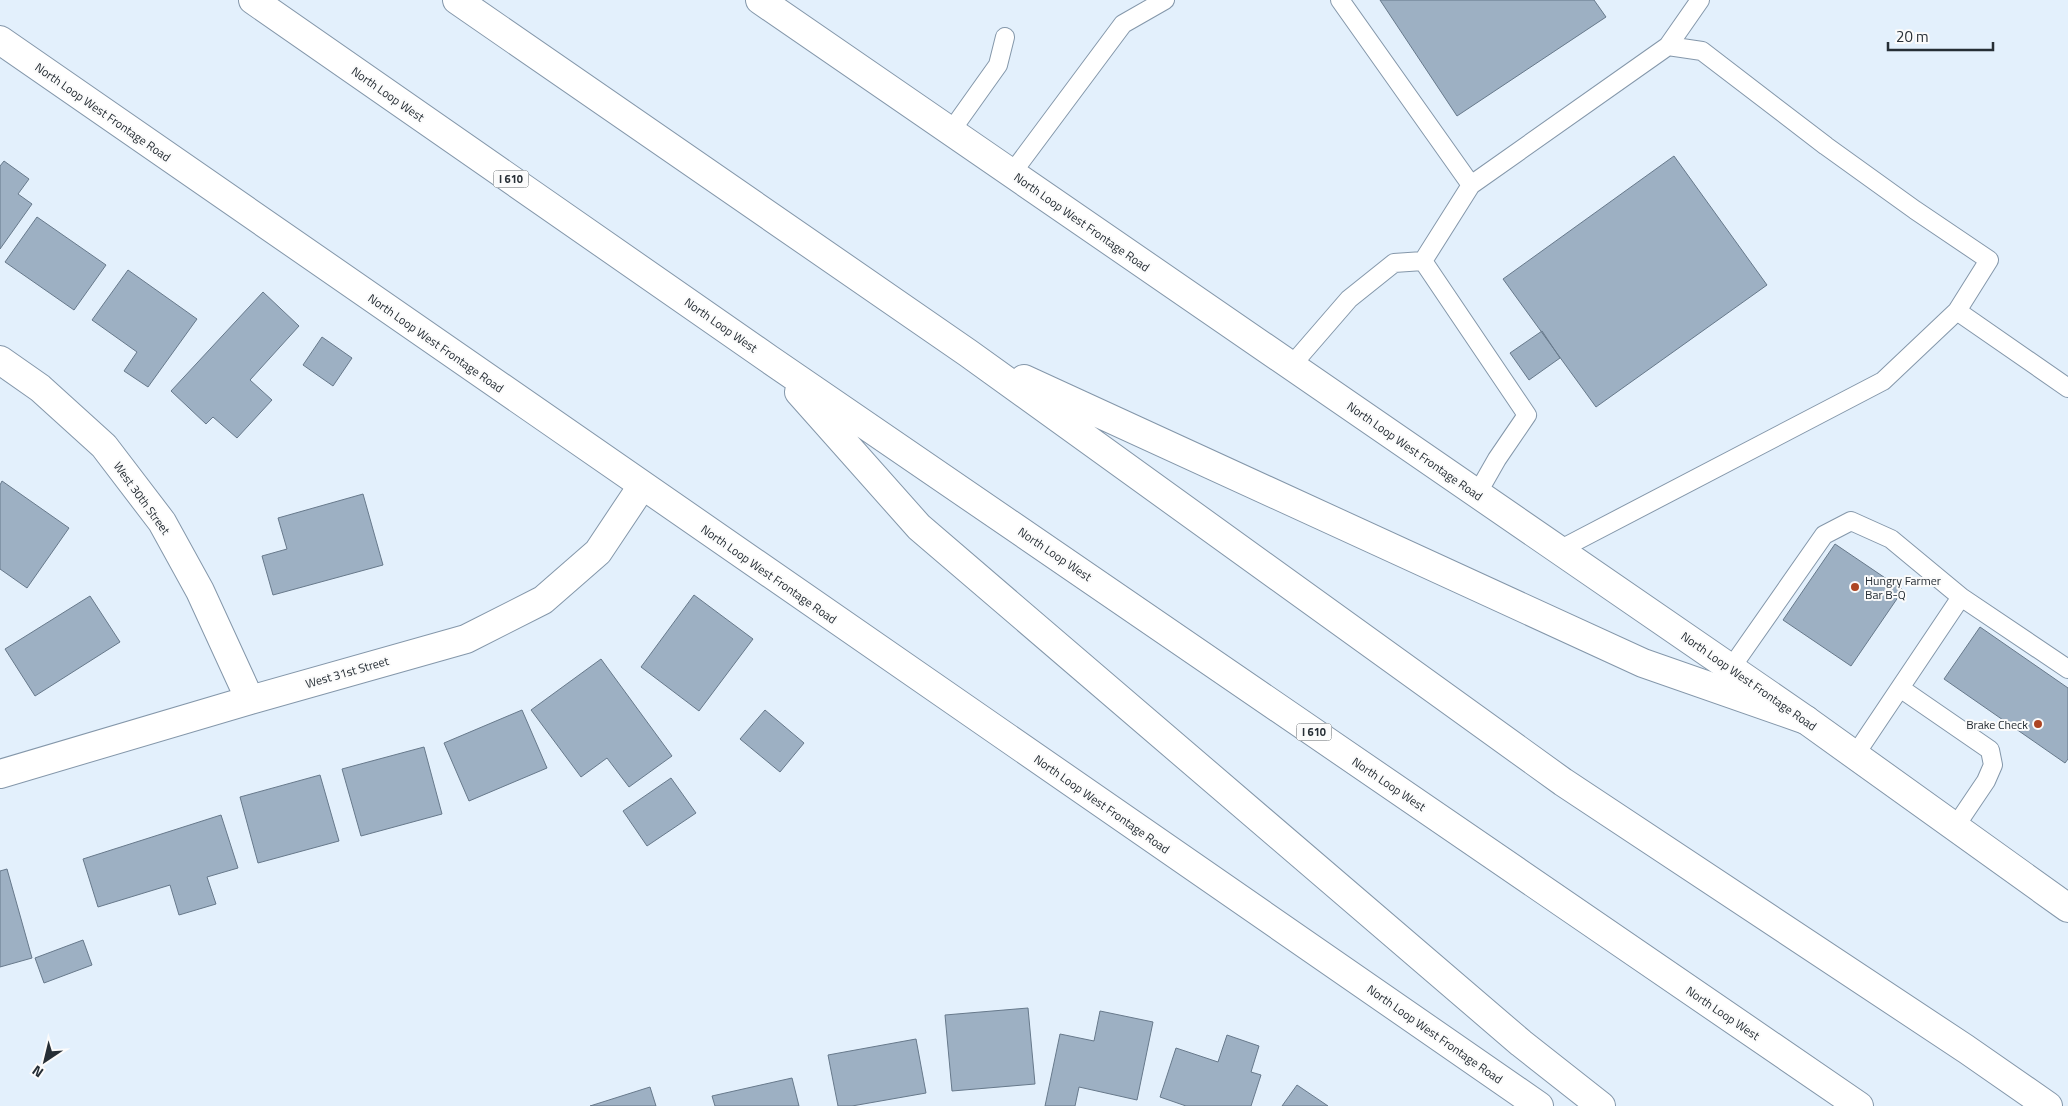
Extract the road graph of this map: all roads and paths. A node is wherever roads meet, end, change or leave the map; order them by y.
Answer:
1 (253, 0) edge
2 (457, 0) edge
3 (760, 0) edge
4 (1165, 0) edge
5 (1340, 0) edge
6 (1700, 0) edge
7 (1005, 37) dead end
8 (0, 40) edge
9 (1668, 46) junction
10 (951, 131) junction
11 (1012, 173) junction
12 (1471, 185) junction
13 (1423, 261) junction
14 (1957, 311) junction
15 (968, 353) junction
16 (769, 359) junction
17 (0, 360) edge
18 (1291, 366) junction
19 (2068, 388) edge
20 (642, 486) junction
21 (1477, 494) junction
22 (1559, 550) junction
23 (1961, 597) junction
24 (1731, 668) junction
25 (2068, 669) edge
26 (1900, 688) junction
27 (250, 700) junction
28 (1806, 720) junction
29 (1855, 755) junction
30 (0, 774) edge
31 (1956, 828) junction
32 (2068, 908) edge
33 (1539, 1106) edge
34 (1600, 1106) edge
35 (1859, 1106) edge
36 (2048, 1106) edge

1 - 16 main road, North Loop West / I 610
2 - 15 main road
3 - 10 main road, North Loop West Frontage Road
4 - 11 lane
5 - 12 lane
6 - 9 lane
7 - 10 lane
8 - 20 main road, North Loop West Frontage Road
9 - 12 lane
9 - 14 lane
10 - 11 main road, North Loop West Frontage Road
11 - 18 main road, North Loop West Frontage Road
12 - 13 lane
13 - 18 lane
13 - 21 lane
14 - 19 lane
14 - 22 lane
15 - 28 main road
15 - 36 main road
16 - 34 main road
16 - 35 main road, North Loop West / I 610
17 - 27 main road, West 30th Street
18 - 21 main road, North Loop West Frontage Road
20 - 27 main road, West 31st Street
20 - 33 main road, North Loop West Frontage Road
21 - 22 main road, North Loop West Frontage Road
22 - 24 main road, North Loop West Frontage Road
23 - 24 lane
23 - 25 lane
23 - 26 lane
24 - 28 main road, North Loop West Frontage Road
26 - 29 lane
26 - 31 lane
27 - 30 main road, West 31st Street
28 - 29 main road, North Loop West Frontage Road
29 - 31 main road, North Loop West Frontage Road
31 - 32 main road, North Loop West Frontage Road

